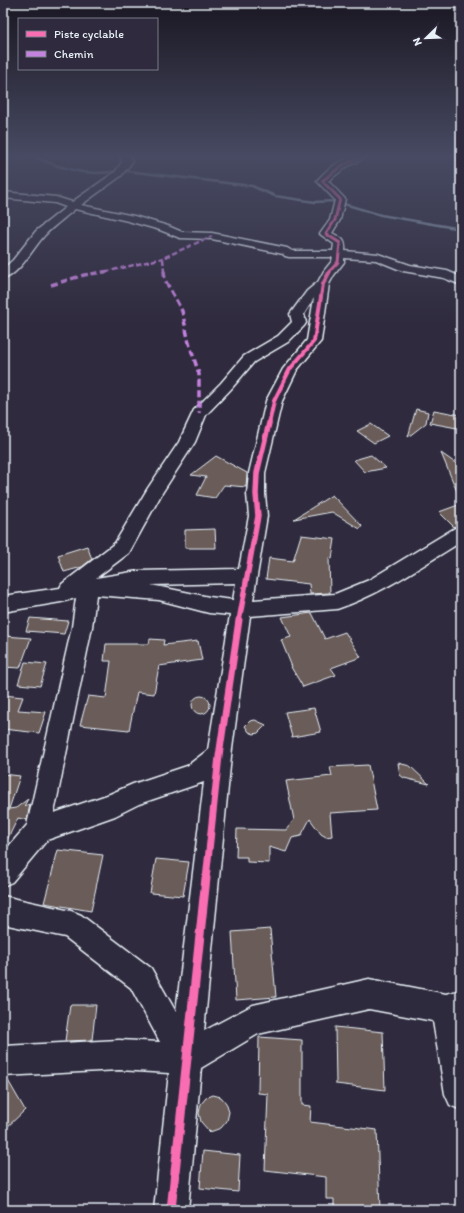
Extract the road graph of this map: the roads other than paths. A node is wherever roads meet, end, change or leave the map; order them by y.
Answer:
1 (66, 212) edge
2 (99, 212) edge
3 (337, 212) edge
4 (339, 254) junction
5 (3, 276) edge
6 (461, 281) edge
7 (322, 284) junction
8 (461, 533) edge
9 (247, 576) junction
10 (88, 587) junction
11 (61, 595) junction
12 (3, 604) edge
13 (241, 609) junction
14 (220, 756) junction
15 (38, 831) junction
16 (3, 873) edge
17 (3, 910) edge
18 (454, 1007) edge
19 (186, 1059) junction
20 (3, 1061) edge
21 (461, 1094) edge
22 (171, 1210) edge

1 - 5 street
2 - 4 street
3 - 4 street
4 - 6 street
4 - 7 street
7 - 9 street
7 - 11 street
8 - 13 street
9 - 10 street
9 - 13 street
10 - 11 street
10 - 13 street
10 - 15 street
11 - 12 street
13 - 14 street
14 - 15 street
14 - 19 street
15 - 16 street
17 - 19 street
18 - 19 street
18 - 21 street
19 - 20 street
19 - 22 street

